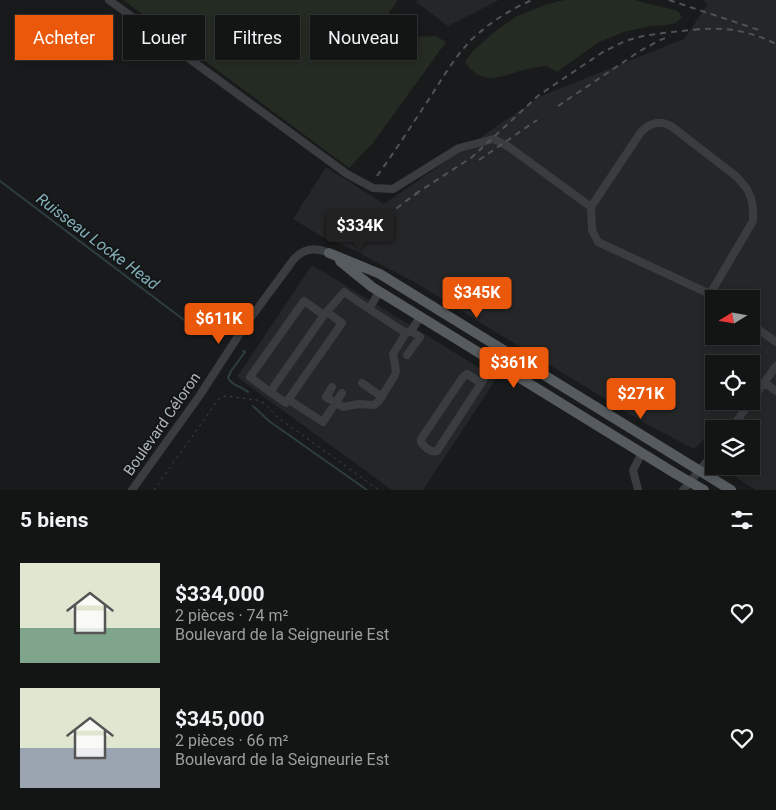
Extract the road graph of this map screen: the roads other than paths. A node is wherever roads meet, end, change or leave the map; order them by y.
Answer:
1 (109, 0) edge
2 (591, 207) junction
3 (329, 253) junction
4 (712, 290) edge
5 (379, 292) junction
6 (705, 292) edge
7 (428, 304) junction
8 (369, 308) junction
9 (326, 314) junction
10 (420, 317) junction
11 (760, 330) edge
12 (408, 332) junction
13 (776, 340) edge
14 (508, 353) junction
15 (407, 356) dead end
16 (495, 366) junction
17 (776, 366) edge
18 (530, 367) junction
19 (522, 380) junction
20 (482, 382) junction
21 (362, 383) dead end
22 (765, 383) junction
23 (332, 387) dead end
24 (760, 389) edge
25 (776, 391) edge
26 (270, 392) junction
27 (342, 393) dead end
28 (382, 396) junction
29 (580, 397) junction
30 (288, 400) junction
31 (335, 403) junction
32 (599, 408) junction
33 (571, 410) junction
34 (590, 422) junction
35 (642, 453) junction
36 (705, 465) edge
37 (700, 471) junction
38 (687, 486) edge
39 (132, 490) edge
40 (638, 490) edge
41 (704, 490) edge
42 (731, 490) edge

1 - 2 street
2 - 4 street
2 - 6 street
3 - 5 main road
3 - 7 main road
3 - 39 street, Boulevard Céloron
5 - 8 street
5 - 10 main road
7 - 10 main road
7 - 14 main road
8 - 9 street
8 - 12 street
9 - 26 street
9 - 26 street
9 - 30 street
10 - 12 street
10 - 16 main road
11 - 13 street
12 - 15 street
12 - 28 street
14 - 16 main road
14 - 18 main road
16 - 19 main road
16 - 20 street
17 - 22 street
18 - 19 main road
18 - 29 main road
19 - 33 main road
20 - 20 street
21 - 28 street
22 - 24 street
22 - 25 street
23 - 31 street
26 - 30 street
27 - 31 street
28 - 31 street
29 - 32 main road
29 - 33 main road
30 - 31 street
32 - 34 main road
32 - 37 main road
33 - 34 main road
34 - 35 main road
35 - 38 main road
35 - 40 street
36 - 37 street
37 - 38 street
37 - 42 main road
38 - 41 main road

